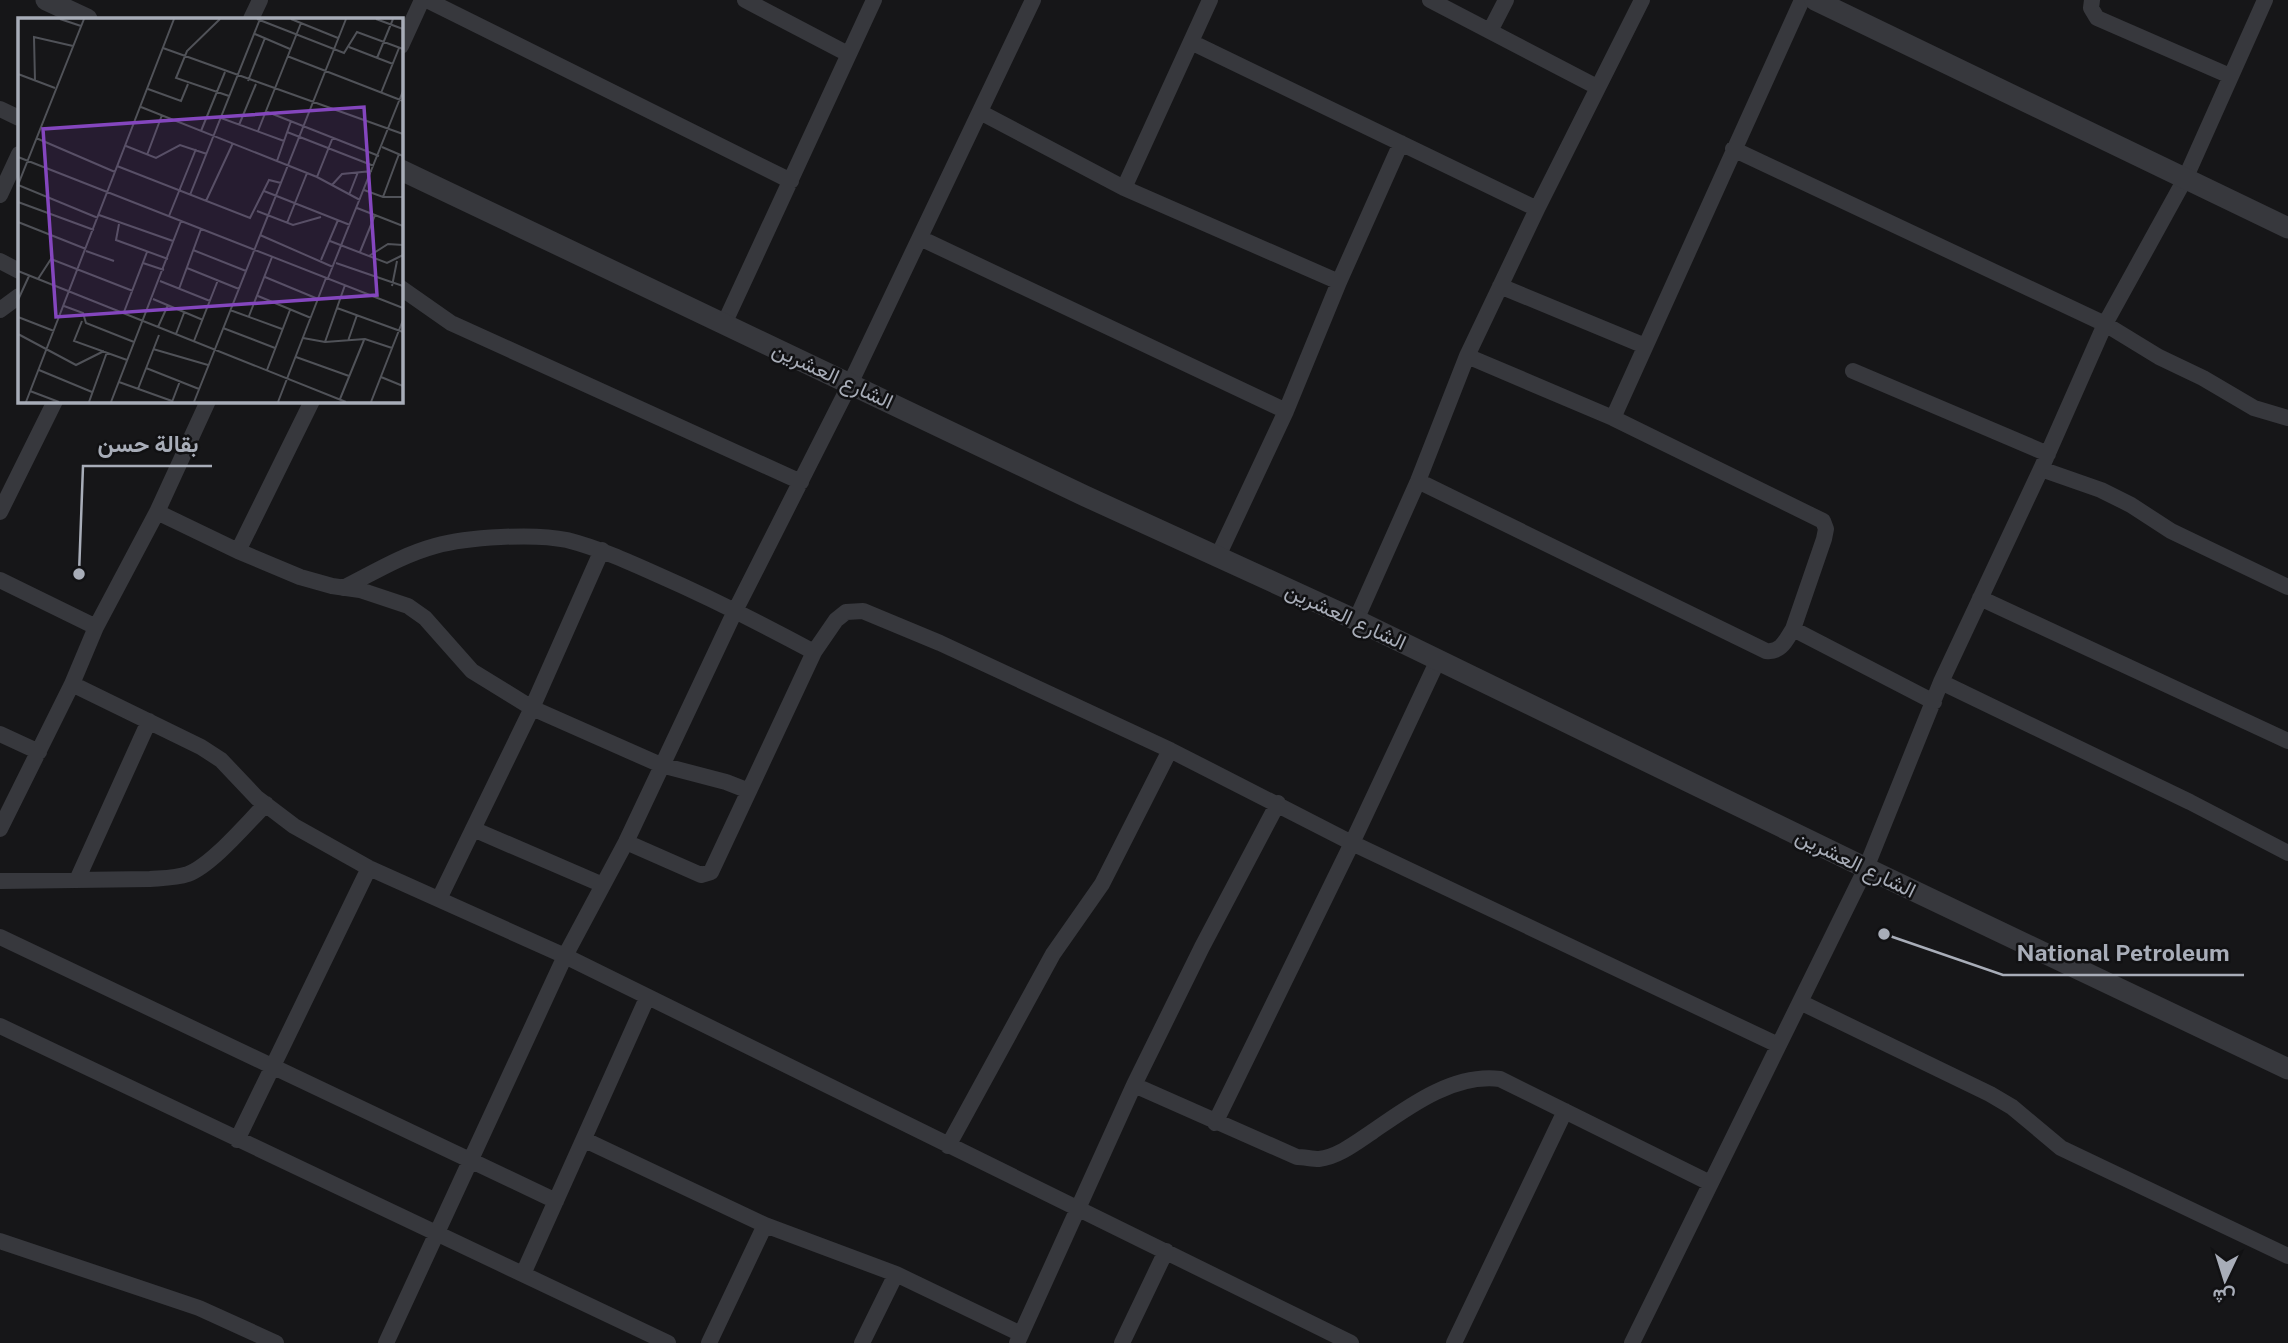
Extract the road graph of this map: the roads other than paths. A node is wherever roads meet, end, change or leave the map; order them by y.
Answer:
1 (47, 0) edge
2 (260, 0) edge
3 (425, 0) edge
4 (745, 0) edge
5 (874, 0) edge
6 (1033, 0) edge
7 (1210, 0) edge
8 (1430, 0) edge
9 (1506, 0) edge
10 (1642, 0) edge
11 (1802, 0) edge
12 (1815, 0) edge
13 (2092, 0) edge
14 (2265, 0) edge
15 (85, 18) edge
16 (251, 18) edge
17 (1490, 31) junction
18 (1191, 41) junction
19 (402, 44) edge
20 (848, 54) junction
21 (2230, 76) junction
22 (1597, 87) junction
23 (0, 109) edge
24 (979, 112) junction
25 (18, 118) edge
26 (1401, 143) junction
27 (1733, 149) junction
28 (18, 156) edge
29 (402, 170) edge
30 (2185, 178) junction
31 (791, 181) junction
32 (1124, 188) junction
33 (0, 195) edge
34 (1537, 208) junction
35 (2288, 228) edge
36 (920, 238) junction
37 (0, 261) edge
38 (18, 270) edge
39 (1339, 282) junction
40 (1500, 286) junction
41 (402, 289) edge
42 (18, 297) edge
43 (0, 310) edge
44 (724, 324) junction
45 (2105, 324) junction
46 (1645, 345) junction
47 (1467, 356) junction
48 (1853, 371) dead end
49 (850, 384) junction
50 (55, 402) edge
51 (208, 402) edge
52 (305, 403) edge
53 (1286, 411) junction
54 (1613, 418) junction
55 (2288, 418) edge
56 (2044, 461) junction
57 (1418, 481) junction
58 (801, 482) junction
59 (0, 512) edge
60 (157, 512) junction
61 (602, 550) junction
62 (238, 551) junction
63 (1218, 556) junction
64 (0, 580) edge
65 (2288, 587) edge
66 (343, 588) junction
67 (1980, 598) junction
68 (736, 610) junction
69 (1356, 620) junction
70 (96, 627) junction
71 (1793, 629) junction
72 (814, 652) junction
73 (1438, 660) junction
74 (1941, 682) junction
75 (72, 684) junction
76 (1934, 702) junction
77 (532, 708) junction
78 (149, 721) junction
79 (0, 734) edge
80 (2288, 741) edge
81 (1170, 750) junction
82 (39, 752) junction
83 (661, 765) junction
84 (749, 791) junction
85 (1278, 803) junction
86 (266, 804) junction
87 (0, 829) edge
88 (473, 829) junction
89 (626, 842) junction
90 (1352, 843) junction
91 (2288, 853) edge
92 (369, 868) junction
93 (1866, 868) junction
94 (77, 880) junction
95 (0, 881) edge
96 (603, 885) junction
97 (439, 899) junction
98 (0, 937) edge
99 (565, 956) junction
100 (647, 998) junction
101 (1800, 1002) junction
102 (0, 1026) edge
103 (1778, 1045) junction
104 (272, 1067) junction
105 (2288, 1069) edge
106 (1134, 1085) junction
107 (1564, 1111) junction
108 (1215, 1123) junction
109 (237, 1140) junction
110 (585, 1140) junction
111 (948, 1146) junction
112 (471, 1161) junction
113 (1710, 1183) junction
114 (556, 1200) junction
115 (1079, 1209) junction
116 (765, 1225) junction
117 (437, 1235) junction
118 (0, 1241) edge
119 (1166, 1251) junction
120 (2288, 1256) edge
121 (523, 1274) junction
122 (896, 1274) junction
123 (1019, 1338) edge
124 (276, 1343) edge
125 (386, 1343) edge
126 (668, 1343) edge
127 (709, 1343) edge
128 (862, 1343) edge
129 (1122, 1343) edge
130 (1351, 1343) edge
131 (1454, 1343) edge
132 (1633, 1343) edge

1 - 15 street
2 - 16 street
3 - 19 street
3 - 31 street
4 - 20 street
5 - 20 street
6 - 24 street
7 - 18 street
8 - 17 street
9 - 17 street
10 - 22 street
11 - 27 street
12 - 30 street
13 - 21 street
14 - 21 street
17 - 22 street
18 - 26 street
18 - 32 street
20 - 31 street
21 - 30 street
22 - 34 street
23 - 25 street
24 - 32 street
24 - 36 street
26 - 34 street
26 - 39 street
27 - 45 street
27 - 46 street
28 - 33 street
29 - 44 street, الشارع العشرين
30 - 35 street
30 - 45 street
31 - 44 street
32 - 39 street
34 - 40 street
36 - 49 street
36 - 53 street
37 - 38 street
39 - 53 street
40 - 46 street
40 - 47 street
41 - 58 street
42 - 43 street
44 - 49 street, الشارع العشرين
45 - 55 street
45 - 56 street
46 - 54 street
47 - 54 street
47 - 57 street
48 - 56 street
49 - 58 street
49 - 63 street, الشارع العشرين
50 - 59 street
51 - 60 street
52 - 62 street
53 - 63 street
54 - 71 street
56 - 65 street
56 - 67 street
57 - 69 street
57 - 71 street
58 - 68 street
60 - 62 street
60 - 70 street
61 - 66 street
61 - 68 street
61 - 77 street
62 - 66 street
63 - 69 street, الشارع العشرين
64 - 70 street
66 - 77 street
67 - 74 street
67 - 80 street
68 - 72 street
68 - 83 street
69 - 73 street, الشارع العشرين
70 - 75 street
71 - 76 street
72 - 81 street
72 - 84 street
73 - 90 street
73 - 93 street, الشارع العشرين
74 - 76 street
74 - 91 street
75 - 78 street
75 - 82 street
76 - 93 street
77 - 83 street
77 - 88 street
78 - 86 street
78 - 94 street
79 - 82 street
81 - 85 street
81 - 111 street
82 - 87 street
83 - 84 street
83 - 89 street
84 - 89 street
85 - 90 street
85 - 106 street
86 - 92 street
86 - 94 street
88 - 96 street
88 - 97 street
89 - 96 street
90 - 103 street
90 - 108 street
92 - 97 street
92 - 104 street
93 - 101 street
93 - 105 street, الشارع العشرين
94 - 95 street
96 - 99 street
97 - 99 street
98 - 104 street
99 - 100 street
99 - 112 street
100 - 110 street
100 - 111 street
101 - 103 street
101 - 120 street
102 - 109 street
103 - 113 street
104 - 109 street
104 - 112 street
106 - 108 street
106 - 115 street
107 - 108 street
107 - 113 street
107 - 131 street
109 - 117 street
110 - 114 street
110 - 116 street
111 - 115 street
112 - 114 street
112 - 117 street
113 - 132 street
114 - 121 street
115 - 119 street
115 - 123 street
116 - 122 street
116 - 127 street
117 - 121 street
117 - 125 street
118 - 124 street
119 - 129 street
119 - 130 street
121 - 126 street
122 - 123 street
122 - 128 street

